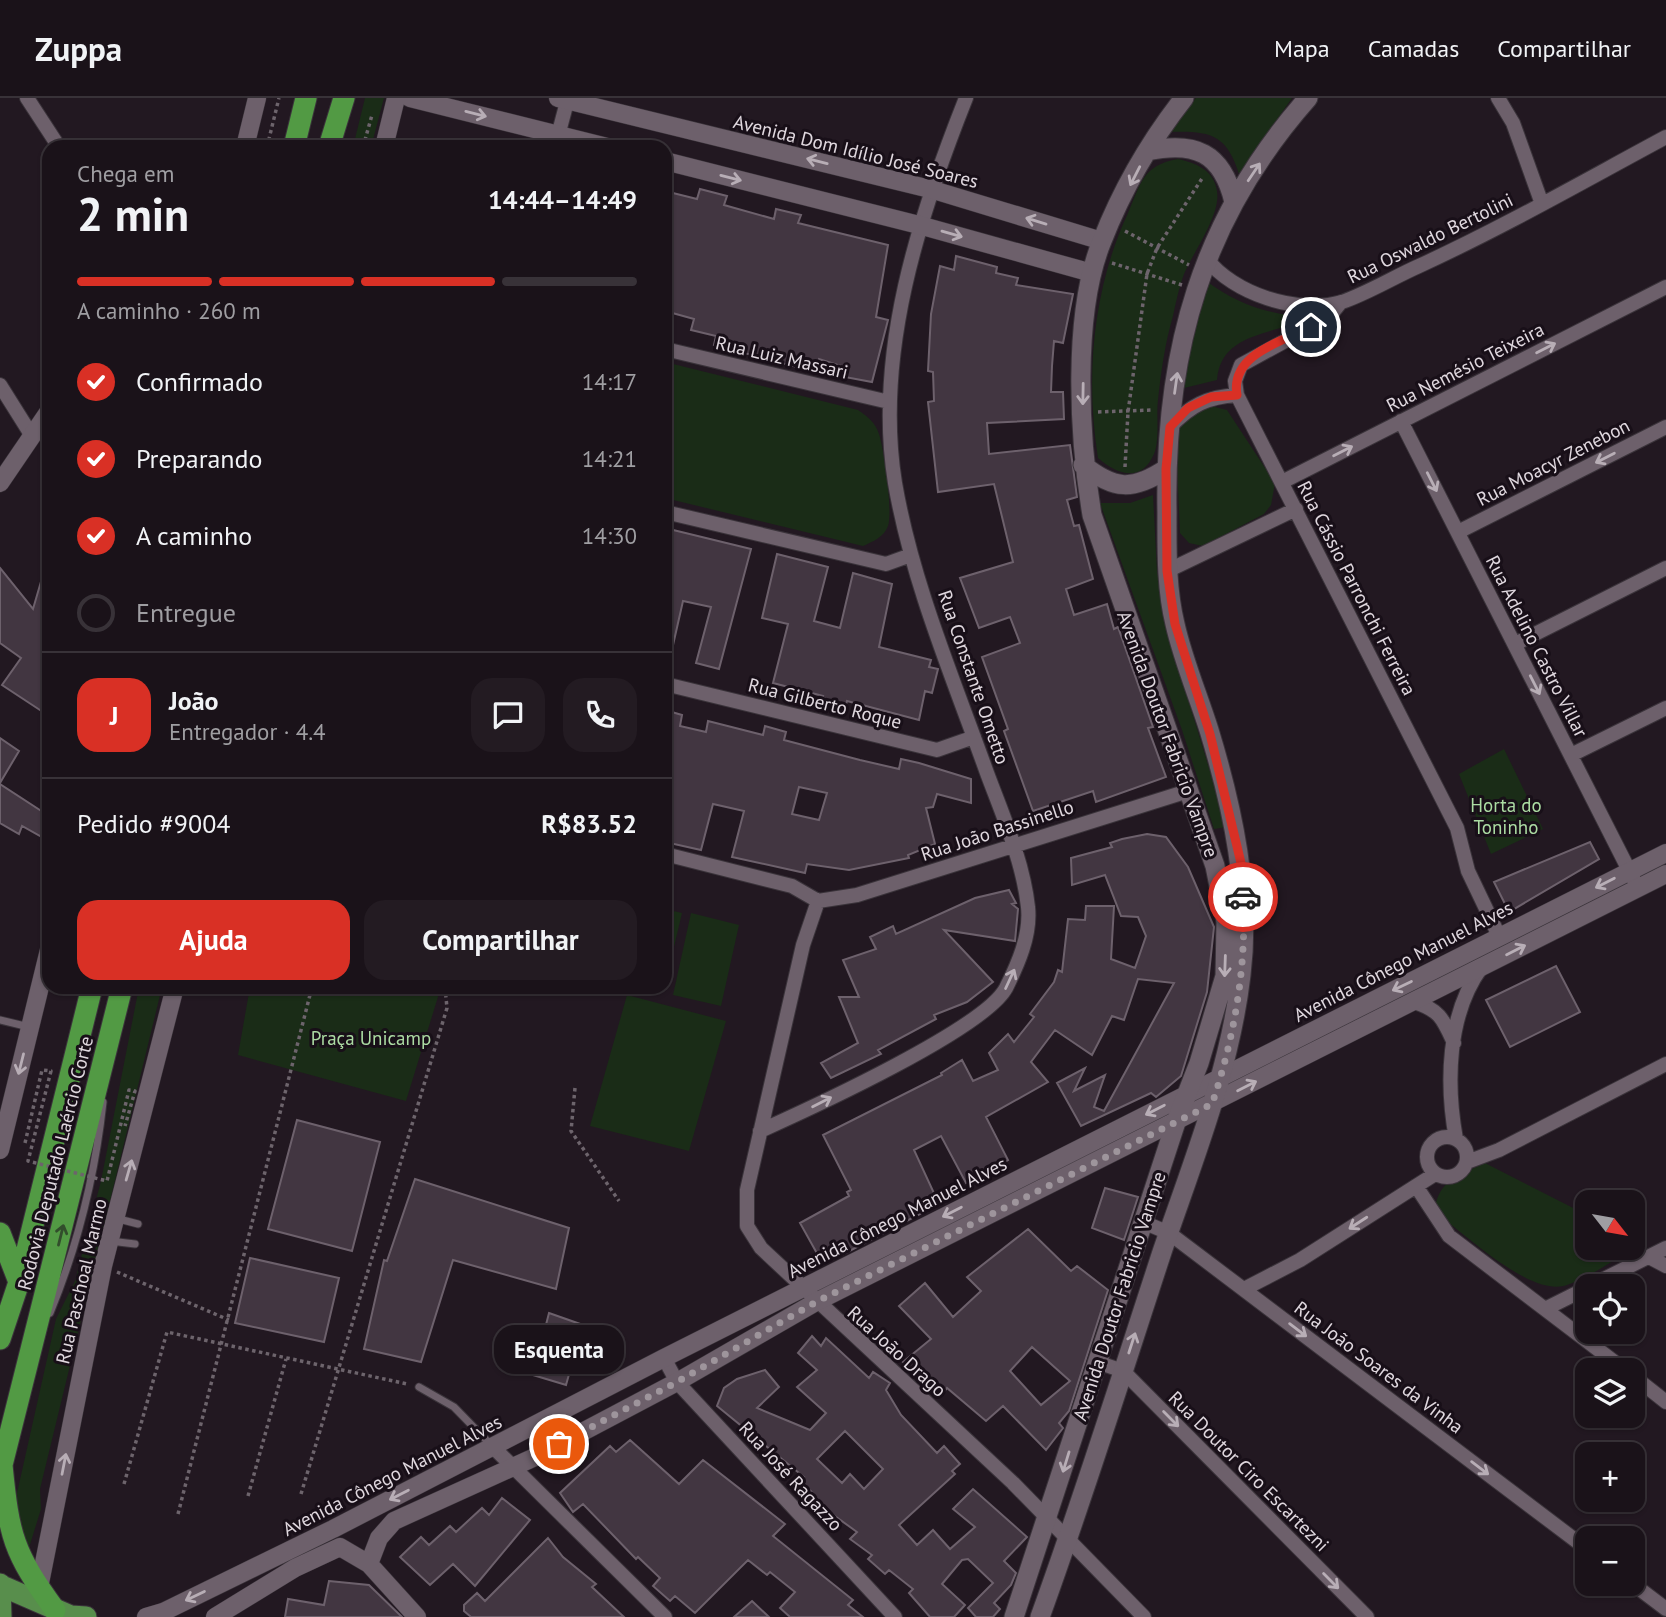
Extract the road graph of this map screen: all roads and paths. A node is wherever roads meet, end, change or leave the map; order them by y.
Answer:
1 (27, 98) edge
2 (257, 98) edge
3 (279, 98) edge
4 (306, 98) edge
5 (344, 98) edge
6 (396, 98) edge
7 (410, 98) edge
8 (966, 98) edge
9 (1184, 98) edge
10 (1308, 98) edge
11 (1498, 98) edge
12 (1511, 98) edge
13 (564, 99) edge
14 (252, 119) junction
15 (1513, 123) junction
16 (1666, 137) edge
17 (54, 140) edge
18 (237, 140) edge
19 (247, 140) edge
20 (269, 140) edge
21 (296, 140) edge
22 (331, 140) edge
23 (386, 140) edge
24 (554, 140) edge
25 (557, 140) edge
26 (1147, 151) junction
27 (1214, 160) junction
28 (672, 163) edge
29 (930, 189) junction
30 (1234, 202) junction
31 (1542, 204) junction
32 (1111, 223) junction
33 (919, 225) junction
34 (1157, 248) junction
35 (1097, 258) junction
36 (1200, 273) junction
37 (1147, 274) junction
38 (1666, 288) edge
39 (1341, 302) junction
40 (672, 351) edge
41 (0, 385) edge
42 (1237, 395) junction
43 (889, 402) junction
44 (1082, 412) junction
45 (1128, 412) junction
46 (1171, 418) junction
47 (42, 421) edge
48 (1401, 421) junction
49 (1666, 427) edge
50 (32, 436) junction
51 (1083, 465) junction
52 (1166, 469) junction
53 (1282, 482) junction
54 (0, 483) edge
55 (1124, 485) junction
56 (1296, 509) junction
57 (672, 514) edge
58 (1458, 532) junction
59 (911, 555) junction
60 (1666, 568) edge
61 (1167, 571) junction
62 (1515, 645) junction
63 (672, 686) edge
64 (1666, 708) edge
65 (974, 737) junction
66 (1571, 755) junction
67 (1188, 791) junction
68 (1013, 845) junction
69 (1666, 853) edge
70 (672, 857) edge
71 (1629, 871) junction
72 (1666, 874) edge
73 (1638, 888) junction
74 (818, 901) junction
75 (1500, 938) junction
76 (1482, 967) junction
77 (42, 978) edge
78 (90, 994) edge
79 (119, 994) edge
80 (173, 994) edge
81 (310, 994) edge
82 (446, 994) edge
83 (1414, 1002) junction
84 (0, 1020) edge
85 (30, 1027) junction
86 (1454, 1043) junction
87 (1666, 1064) edge
88 (1222, 1076) junction
89 (575, 1088) dead end
90 (1187, 1093) junction
91 (1212, 1104) junction
92 (1176, 1122) junction
93 (125, 1126) dead end
94 (760, 1131) junction
95 (25, 1143) dead end
96 (1458, 1147) junction
97 (0, 1150) edge
98 (1432, 1169) junction
99 (1416, 1186) junction
100 (619, 1201) dead end
101 (115, 1218) junction
102 (1143, 1222) junction
103 (138, 1224) dead end
104 (0, 1233) edge
105 (1169, 1233) junction
106 (109, 1241) junction
107 (135, 1244) dead end
108 (1666, 1248) edge
109 (1649, 1257) junction
110 (103, 1266) junction
111 (1666, 1266) edge
112 (1615, 1274) edge
113 (19, 1282) junction
114 (801, 1289) junction
115 (1244, 1289) junction
116 (1575, 1294) edge
117 (816, 1302) junction
118 (1545, 1309) junction
119 (229, 1320) junction
120 (0, 1339) edge
121 (223, 1344) junction
122 (664, 1358) junction
123 (1609, 1358) edge
124 (286, 1359) junction
125 (1097, 1362) junction
126 (338, 1369) junction
127 (1123, 1371) junction
128 (677, 1382) junction
129 (1645, 1386) edge
130 (419, 1387) joint
131 (1666, 1402) edge
132 (492, 1446) junction
133 (511, 1466) junction
134 (1, 1469) edge
135 (124, 1484) dead end
136 (301, 1494) dead end
137 (248, 1496) dead end
138 (178, 1514) dead end
139 (1048, 1519) junction
140 (333, 1529) junction
141 (1068, 1540) junction
142 (1575, 1540) edge
143 (340, 1547) junction
144 (369, 1564) junction
145 (0, 1585) edge
146 (39, 1588) junction
147 (1645, 1593) edge
148 (55, 1609) junction
149 (1666, 1609) edge
150 (1, 1617) edge
151 (86, 1617) edge
152 (146, 1617) edge
153 (215, 1617) edge
154 (417, 1617) edge
155 (665, 1617) edge
156 (895, 1617) edge
157 (1014, 1617) edge
158 (1040, 1617) edge
159 (1144, 1617) edge
160 (1367, 1617) edge

1 - 17 street
2 - 14 street
3 - 20 path
4 - 21 highway
5 - 22 highway
6 - 23 street
7 -> 24 street
8 - 29 street, Rua Constante Ometto
9 - 26 main road, Avenida Doutor Fabricio Vampre
30 -> 10 main road, Avenida Doutor Fabricio Vampre
11 - 15 street
12 - 15 street
13 - 25 street
29 -> 13 street, Avenida Dom Idílio José Soares
14 - 18 street
14 - 19 street
15 - 31 street
16 - 31 street, Rua Oswaldo Bertolini
26 - 27 main road
26 -> 32 main road, Avenida Doutor Fabricio Vampre
27 - 30 main road
27 - 34 path
28 -> 33 street
29 - 33 street, Rua Constante Ometto
35 -> 29 street, Avenida Dom Idílio José Soares
30 - 36 main road, Avenida Doutor Fabricio Vampre
31 - 39 street, Rua Oswaldo Bertolini
32 - 34 path
32 - 35 main road, Avenida Doutor Fabricio Vampre
33 -> 35 street
33 - 43 street, Rua Constante Ometto
34 - 36 path
34 - 37 path
35 - 37 path
35 -> 44 main road, Avenida Doutor Fabricio Vampre
36 - 37 path
36 - 39 street, Rua Oswaldo Bertolini
46 -> 36 main road, Avenida Doutor Fabricio Vampre
37 - 45 path
48 -> 38 street, Rua Nemésio Teixeira
39 - 42 street
40 - 43 street, Rua Luiz Massari
41 - 50 street
42 - 46 street
42 - 53 street, Rua Cássio Parronchi Ferreira
43 - 59 street, Rua Constante Ometto
44 - 45 path
44 - 51 main road, Avenida Doutor Fabricio Vampre
45 - 46 path
45 - 55 path
46 - 52 main road, Avenida Doutor Fabricio Vampre
47 - 50 street
53 -> 48 street, Rua Nemésio Teixeira
48 -> 58 street, Rua Adelino Castro Villar
49 -> 58 street, Rua Moacyr Zenebon
50 - 54 street
51 - 55 main road
51 - 67 main road, Avenida Doutor Fabricio Vampre
52 - 55 main road
52 - 61 main road, Avenida Doutor Fabricio Vampre
53 - 56 street, Rua Cássio Parronchi Ferreira
56 - 61 street
56 - 75 street, Rua Cássio Parronchi Ferreira
57 - 59 street
58 - 62 street, Rua Adelino Castro Villar
59 - 65 street, Rua Constante Ometto
60 - 62 street
61 - 88 main road, Avenida Doutor Fabricio Vampre
62 -> 66 street, Rua Adelino Castro Villar
63 - 65 street, Rua Gilberto Roque
64 - 66 street
65 - 68 street, Rua Constante Ometto
66 - 71 street, Rua Adelino Castro Villar
67 - 68 street, Rua João Bassinello
67 -> 90 main road, Avenida Doutor Fabricio Vampre
68 - 74 street, Rua João Bassinello
94 -> 68 street, Rua Constante Ometto
69 - 71 street, Avenida Cônego Manuel Alves
70 - 74 street
71 - 73 street, Rua Adelino Castro Villar
71 -> 75 street, Avenida Cônego Manuel Alves
72 - 73 street, Avenida Cônego Manuel Alves
76 -> 73 street, Avenida Cônego Manuel Alves
74 - 94 street, Rua João Drago
75 -> 88 street, Avenida Cônego Manuel Alves
76 - 83 street, Avenida Cônego Manuel Alves
76 - 86 street
77 - 85 street
78 - 113 highway, Rodovia Deputado Laércio Corte
134 -> 79 highway, Rodovia Deputado Laércio Corte
101 -> 80 street, Rua Paschoal Marmo
81 - 119 path
82 - 126 path
83 - 86 street
91 -> 83 street, Avenida Cônego Manuel Alves
84 - 85 lane
85 -> 97 street
86 - 96 street
87 - 96 street
88 - 90 street, Avenida Cônego Manuel Alves
88 - 91 main road, Avenida Doutor Fabricio Vampre
89 - 100 path
90 - 92 main road, Avenida Doutor Fabricio Vampre
90 -> 114 street, Avenida Cônego Manuel Alves
91 - 92 street, Avenida Cônego Manuel Alves
91 - 105 main road, Avenida Doutor Fabricio Vampre
92 - 102 main road, Avenida Doutor Fabricio Vampre
92 - 117 street, Avenida Cônego Manuel Alves
93 - 95 path, bridge
94 - 114 street, Rua João Drago
96 - 98 street
96 - 98 street
98 - 99 street
99 -> 115 street
99 - 118 street
101 - 103 lane
101 - 106 street, Rua Paschoal Marmo
102 - 105 street, Rua João Soares da Vinha
102 - 125 main road, Avenida Doutor Fabricio Vampre
104 - 113 highway
105 - 115 street, Rua João Soares da Vinha
127 -> 105 main road, Avenida Doutor Fabricio Vampre
106 - 107 lane
106 - 110 street, Rua Paschoal Marmo
108 - 109 street
109 - 111 street
109 - 112 street
110 - 119 path
146 -> 110 street, Rua Paschoal Marmo
113 - 120 highway, Rodovia Deputado Laércio Corte
114 - 117 street, Rua João Drago
114 - 122 street, Avenida Cônego Manuel Alves
115 -> 142 street, Rua João Soares da Vinha
116 - 118 street
117 - 128 street, Avenida Cônego Manuel Alves
117 - 139 street, Rua João Drago
118 - 123 street
119 - 121 path
121 - 124 path
121 - 135 path
121 - 138 path
122 - 128 street, Rua José Ragazzo
122 - 132 street, Avenida Cônego Manuel Alves
124 - 126 path
124 - 137 path
125 - 127 street, Rua Doutor Ciro Escartezni
125 -> 139 main road, Avenida Doutor Fabricio Vampre
126 - 130 path
126 - 136 path
127 - 141 main road, Avenida Doutor Fabricio Vampre
127 -> 160 street, Rua Doutor Ciro Escartezni
128 - 133 street, Avenida Cônego Manuel Alves
128 - 156 street, Rua José Ragazzo
129 - 131 street
130 - 132 lane
132 - 133 street
132 -> 140 street, Avenida Cônego Manuel Alves
133 - 144 street, Avenida Cônego Manuel Alves
133 - 155 street
134 - 146 highway
139 - 141 street, Rua João Drago
139 - 157 main road, Avenida Doutor Fabricio Vampre
140 - 143 street
140 -> 152 street, Avenida Cônego Manuel Alves
141 - 158 main road, Avenida Doutor Fabricio Vampre
141 - 159 street, Rua João Drago
143 - 144 street
143 - 153 street, Avenida Cônego Manuel Alves
144 - 154 street
145 - 148 highway
145 - 150 highway
146 - 148 highway
147 - 149 street
148 - 151 highway

